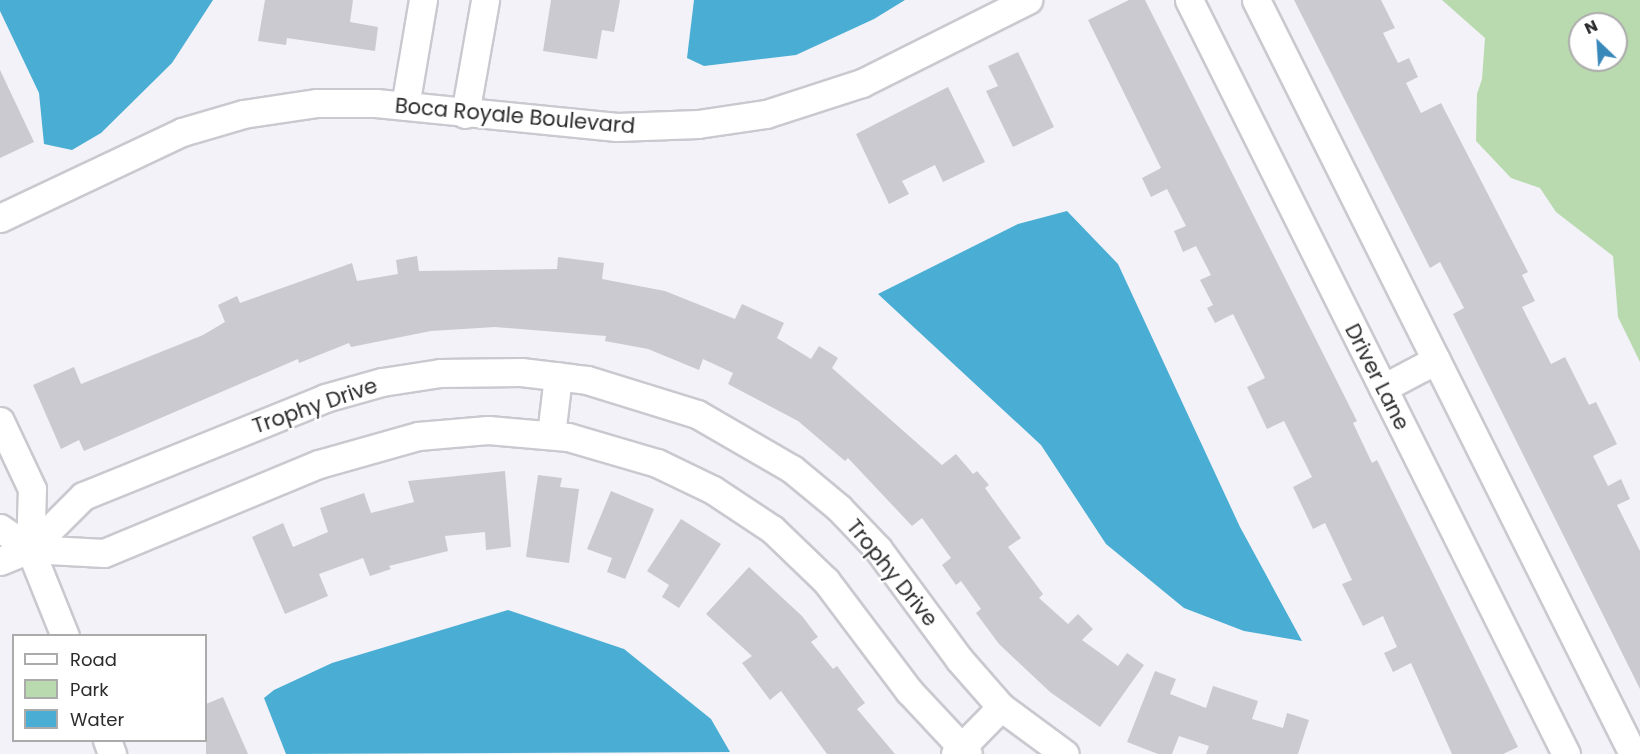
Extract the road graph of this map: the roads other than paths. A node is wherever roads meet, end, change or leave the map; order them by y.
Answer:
1 (423, 0) edge
2 (485, 0) edge
3 (1028, 0) edge
4 (1189, 0) edge
5 (1256, 0) edge
6 (405, 106) junction
7 (465, 114) junction
8 (0, 218) edge
9 (1436, 360) junction
10 (558, 376) junction
11 (1383, 388) junction
12 (0, 421) edge
13 (551, 435) junction
14 (0, 528) edge
15 (30, 549) junction
16 (0, 561) edge
17 (64, 634) edge
18 (1001, 707) junction
19 (961, 752) edge
20 (1065, 754) edge
21 (1566, 754) edge
22 (1633, 754) edge

1 - 6 street
2 - 7 street
3 - 7 street, Boca Royale Boulevard
4 - 11 street, Driver Lane
5 - 9 street
6 - 7 street, Boca Royale Boulevard
6 - 8 street, Boca Royale Boulevard
9 - 11 street
9 - 22 street
10 - 13 street
10 - 15 street, Trophy Drive
10 - 18 street, Trophy Drive
11 - 21 street, Driver Lane
12 - 15 street
13 - 15 street, Trophy Drive
13 - 19 street, Trophy Drive
14 - 15 street
15 - 16 street, Trophy Drive
15 - 17 street
18 - 19 street
18 - 20 street, Trophy Drive

